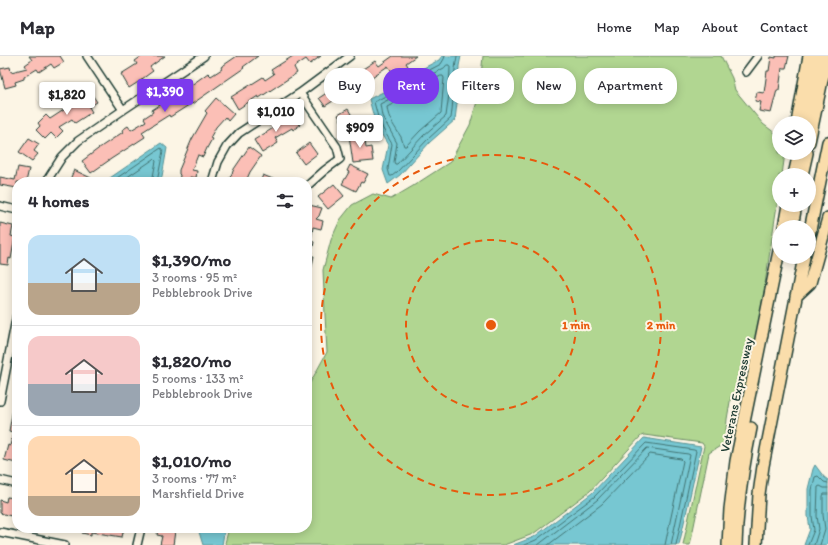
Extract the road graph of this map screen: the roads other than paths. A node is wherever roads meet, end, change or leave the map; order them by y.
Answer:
1 (87, 56) edge
2 (204, 56) edge
3 (350, 56) edge
4 (758, 56) edge
5 (809, 56) edge
6 (819, 56) edge
7 (827, 56) edge
8 (746, 72) dead end
9 (300, 93) junction
10 (123, 110) junction
11 (798, 116) edge
12 (806, 116) edge
13 (814, 116) edge
14 (828, 142) edge
15 (49, 177) edge
16 (214, 177) edge
17 (312, 182) edge
18 (0, 206) edge
19 (12, 209) edge
20 (828, 218) edge
21 (812, 220) edge
22 (777, 264) edge
23 (785, 264) edge
24 (803, 264) edge
25 (796, 296) junction
26 (12, 340) edge
27 (0, 399) edge
28 (0, 480) edge
29 (12, 483) edge
30 (0, 532) edge
31 (140, 533) edge
32 (65, 545) edge
33 (137, 545) edge
34 (728, 545) edge
35 (736, 545) edge
36 (756, 545) edge

1 - 10 street
2 - 10 street
3 - 9 street
4 - 8 street
5 - 11 highway
6 - 12 highway
7 - 13 highway
9 - 16 street
9 - 17 street
10 - 15 street
14 - 21 highway
18 - 19 street
20 - 25 highway
22 - 34 highway, Veterans Expressway
23 - 35 highway
24 - 25 highway
25 - 36 highway
26 - 27 street
28 - 29 street
30 - 32 street
31 - 33 street

